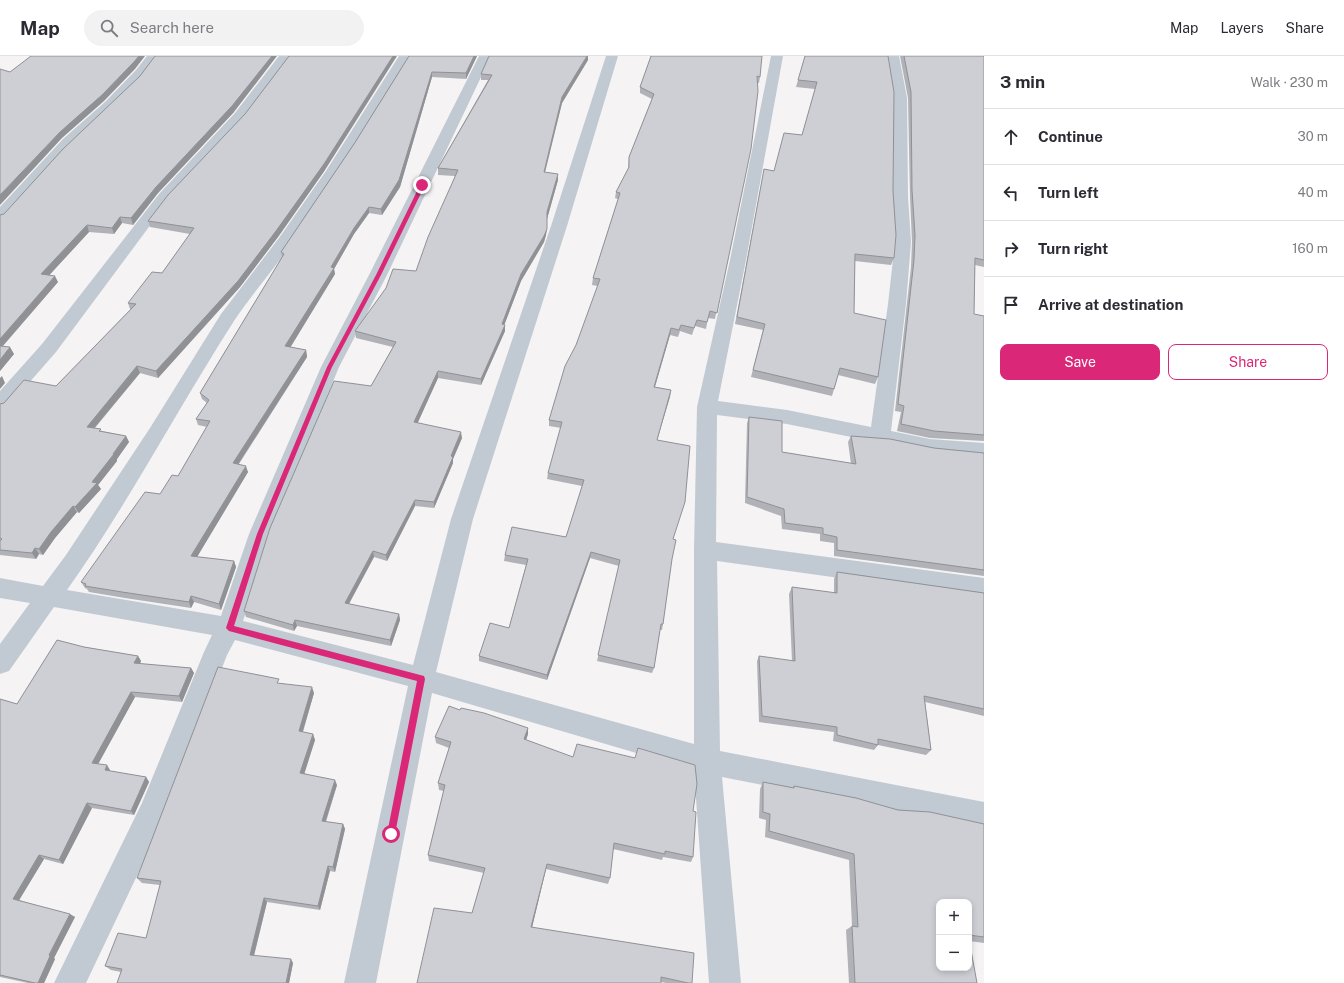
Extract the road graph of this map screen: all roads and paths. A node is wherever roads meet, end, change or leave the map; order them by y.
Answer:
1 (154, 56) edge
2 (286, 56) edge
3 (405, 56) edge
4 (485, 56) edge
5 (612, 56) edge
6 (777, 56) edge
7 (893, 56) edge
8 (0, 216) edge
9 (0, 403) edge
10 (707, 407) junction
11 (880, 436) junction
12 (984, 452) edge
13 (705, 550) junction
14 (0, 588) edge
15 (984, 588) edge
16 (48, 597) junction
17 (229, 628) junction
18 (0, 663) edge
19 (422, 679) junction
20 (707, 761) junction
21 (984, 816) edge
22 (70, 983) edge
23 (360, 983) edge
24 (725, 983) edge

1 - 8 street
2 - 9 street
3 - 16 street
4 - 17 street
5 - 19 street
6 - 10 street
7 - 11 street
10 - 11 street
10 - 13 street
11 - 12 street
13 - 15 street
13 - 20 street
14 - 16 street
16 - 17 street
16 - 18 street
17 - 19 street
17 - 22 street
19 - 20 street
19 - 23 street
20 - 21 street
20 - 24 street

